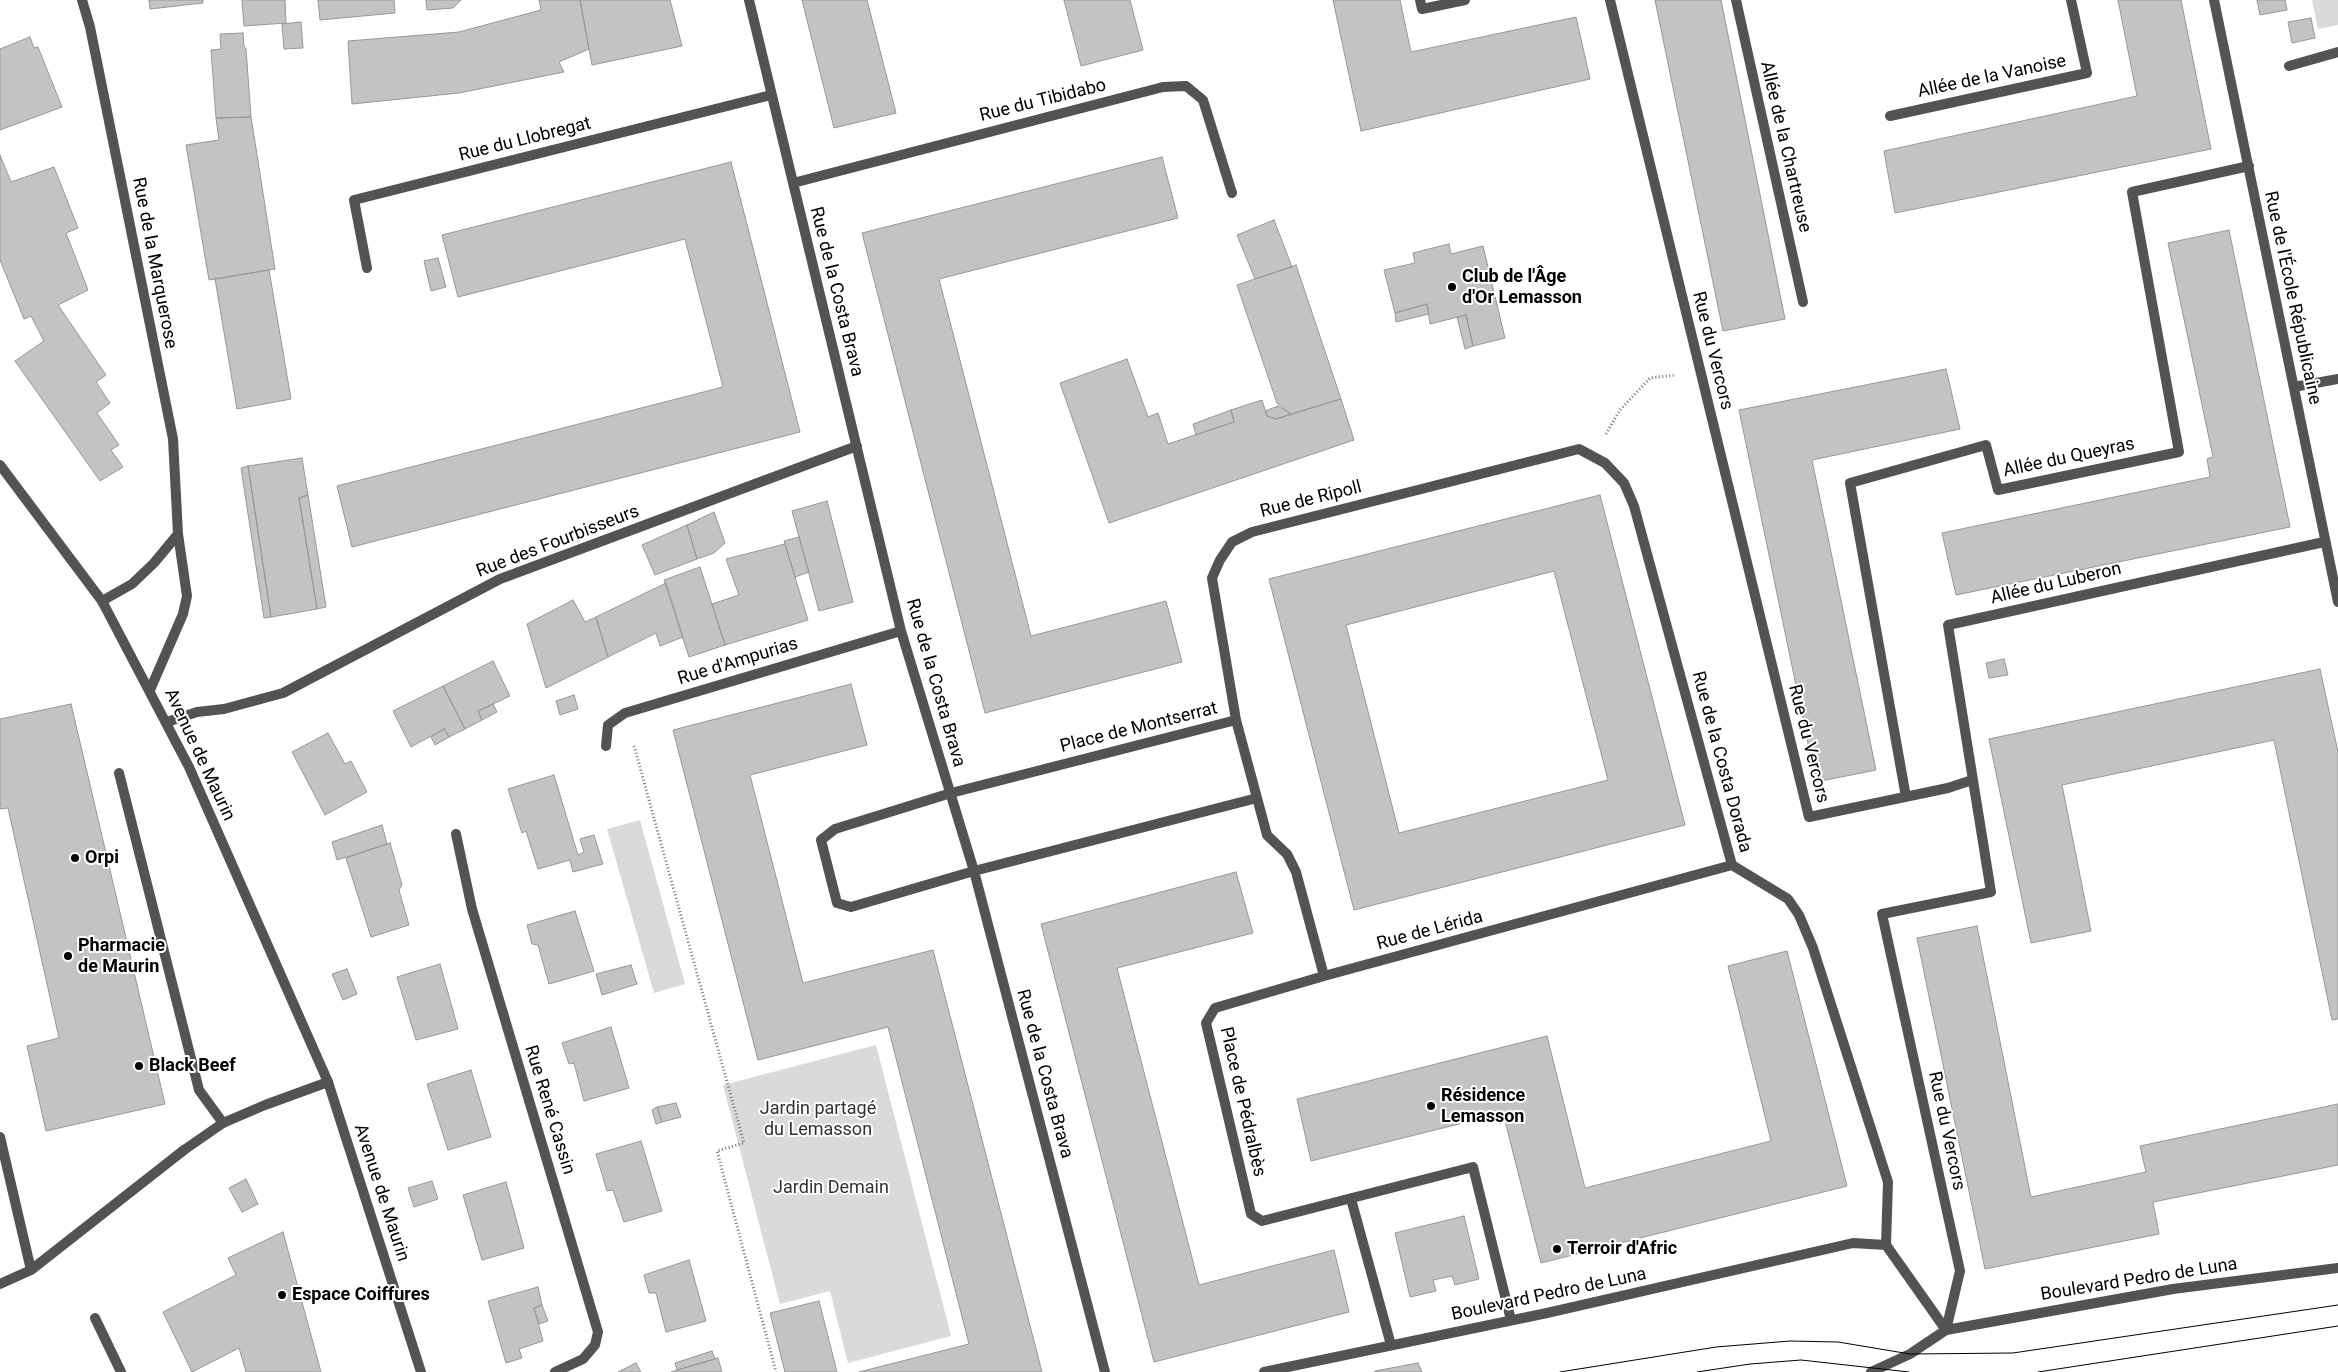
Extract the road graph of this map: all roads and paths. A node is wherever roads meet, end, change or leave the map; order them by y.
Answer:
1 (82, 0) edge
2 (749, 0) edge
3 (1420, 0) edge
4 (1465, 0) edge
5 (1610, 0) edge
6 (1736, 0) edge
7 (2071, 0) edge
8 (2214, 0) edge
9 (2338, 52) edge
10 (2289, 66) dead end
11 (771, 95) junction
12 (1890, 116) dead end
13 (2249, 166) junction
14 (793, 183) junction
15 (1232, 193) dead end
16 (367, 268) dead end
17 (1804, 302) dead end
18 (1700, 370) junction
19 (2338, 379) edge
20 (2294, 387) junction
21 (856, 446) junction
22 (1579, 449) joint
23 (1594, 456) junction
24 (0, 465) edge
25 (178, 534) junction
26 (2324, 542) junction
27 (102, 601) junction
28 (2338, 602) edge
29 (901, 630) junction
30 (150, 690) junction
31 (624, 713) junction
32 (1236, 720) junction
33 (166, 722) junction
34 (606, 746) dead end
35 (119, 773) dead end
36 (1972, 780) junction
37 (951, 793) junction
38 (1906, 797) junction
39 (1257, 798) junction
40 (456, 834) dead end
41 (1732, 865) junction
42 (974, 871) junction
43 (1324, 976) junction
44 (328, 1082) junction
45 (223, 1123) junction
46 (0, 1137) edge
47 (1351, 1199) junction
48 (1886, 1245) junction
49 (2338, 1268) edge
50 (31, 1270) junction
51 (0, 1284) edge
52 (95, 1318) dead end
53 (1511, 1320) junction
54 (1946, 1330) junction
55 (1391, 1345) junction
56 (121, 1372) edge
57 (421, 1372) edge
58 (555, 1372) edge
59 (776, 1372) edge
60 (1105, 1372) edge
61 (1264, 1372) edge
62 (1871, 1372) edge

1 - 25 street, Rue de la Marquerose
2 - 11 street, Rue de la Costa Brava
3 - 4 street
5 - 18 street, Rue du Vercors
6 - 17 street, Allée de la Chartreuse
7 - 12 street, Allée de la Vanoise
8 - 13 street, Rue de l'École Républicaine
9 - 10 street
11 - 14 street, Rue de la Costa Brava
11 - 16 street, Rue du Llobregat
13 - 20 street, Rue de l'École Républicaine
13 - 38 street, Allée du Queyras
14 - 15 street, Rue du Tibidabo
14 - 21 street, Rue de la Costa Brava
18 - 23 path
18 - 38 street, Rue du Vercors
19 - 20 street
20 - 26 street, Rue de l'École Républicaine
21 - 29 street, Rue de la Costa Brava
21 - 33 street, Rue des Fourbisseurs
22 - 23 street, Rue de la Costa Dorada
22 - 32 street, Rue de Ripoll
23 - 41 street, Rue de la Costa Dorada
24 - 27 street, Avenue de Maurin
25 - 27 street
25 - 30 street, Rue de la Marquerose
26 - 28 street, Rue de l'École Républicaine
26 - 36 street, Allée du Luberon
27 - 30 street, Avenue de Maurin
29 - 31 street, Rue d'Ampurias
29 - 37 street, Rue de la Costa Brava
30 - 33 street, Avenue de Maurin
31 - 34 street, Rue d'Ampurias
31 - 59 path
32 - 37 street, Place de Montserrat
32 - 39 street, Place de Montserrat
33 - 44 street, Avenue de Maurin
35 - 45 street
36 - 38 street, Rue du Vercors
36 - 54 street, Rue du Vercors
37 - 42 street, Rue de la Costa Brava
37 - 42 street, Place de Montserrat
39 - 42 street
39 - 43 street
40 - 58 street, Rue René Cassin
41 - 43 street, Rue de Lérida
41 - 48 street, Rue de la Costa Dorada
42 - 60 street, Rue de la Costa Brava
43 - 47 street, Place de Pédralbès
44 - 45 street
44 - 57 street, Avenue de Maurin
45 - 50 street
46 - 50 street
47 - 53 street, Place de Pédralbès
47 - 55 street
48 - 53 street, Boulevard Pedro de Luna
48 - 54 street
49 - 54 street, Boulevard Pedro de Luna
50 - 51 street
52 - 56 street
53 - 55 street, Boulevard Pedro de Luna
54 - 62 street, Boulevard Pedro de Luna
55 - 61 street, Boulevard Pedro de Luna

